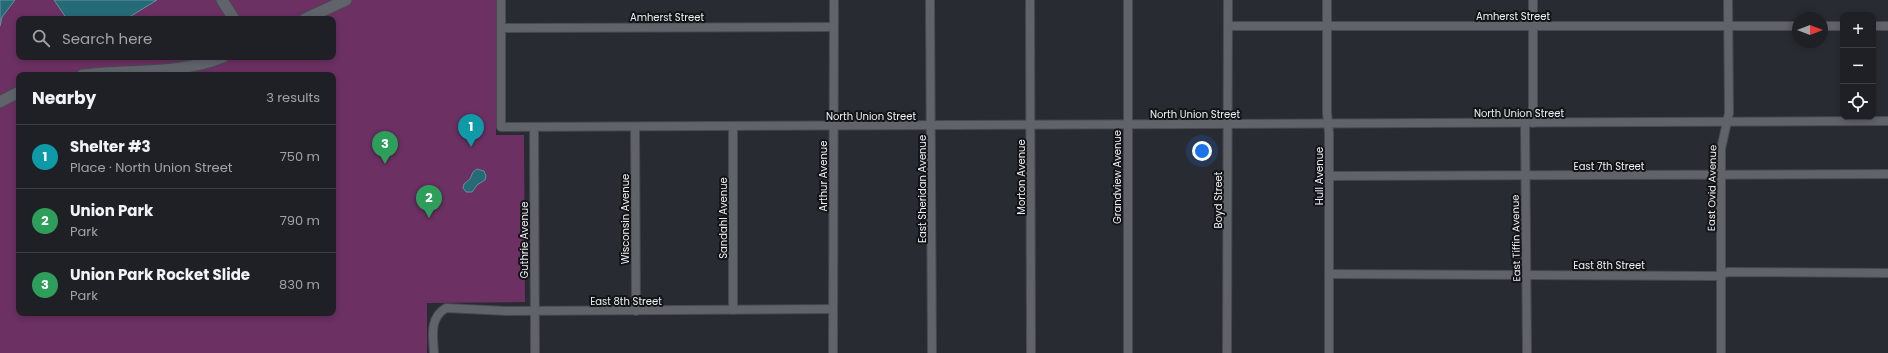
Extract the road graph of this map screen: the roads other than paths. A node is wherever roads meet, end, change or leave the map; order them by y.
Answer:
1 (222, 0) edge
2 (346, 0) edge
3 (501, 0) edge
4 (834, 0) edge
5 (930, 0) edge
6 (1030, 0) edge
7 (1128, 0) edge
8 (1228, 0) edge
9 (1327, 0) edge
10 (1534, 0) edge
11 (1728, 0) edge
12 (232, 16) edge
13 (311, 16) edge
14 (1228, 26) junction
15 (1327, 26) junction
16 (1533, 26) junction
17 (1728, 26) junction
18 (1792, 26) edge
19 (1828, 26) edge
20 (1840, 26) edge
21 (1876, 26) edge
22 (1888, 26) edge
23 (833, 27) junction
24 (501, 28) junction
25 (215, 60) edge
26 (131, 72) edge
27 (16, 94) edge
28 (0, 102) edge
29 (1888, 121) edge
30 (1726, 122) junction
31 (1529, 123) junction
32 (1228, 124) junction
33 (1328, 124) junction
34 (1031, 125) junction
35 (1127, 125) junction
36 (733, 126) junction
37 (834, 126) junction
38 (931, 126) junction
39 (534, 127) junction
40 (635, 127) junction
41 (1721, 174) junction
42 (1888, 174) edge
43 (1329, 176) junction
44 (1525, 176) junction
45 (1888, 273) edge
46 (1329, 274) junction
47 (1528, 274) junction
48 (1721, 274) junction
49 (833, 309) junction
50 (733, 310) junction
51 (534, 311) junction
52 (636, 311) junction
53 (434, 353) edge
54 (535, 353) edge
55 (833, 353) edge
56 (932, 353) edge
57 (1031, 353) edge
58 (1128, 353) edge
59 (1227, 353) edge
60 (1329, 353) edge
61 (1527, 353) edge
62 (1721, 353) edge

1 - 12 street
2 - 13 street
3 - 24 street
4 - 23 street, Arthur Avenue
5 - 38 street, East Sheridan Avenue
6 - 34 street, Morton Avenue
7 - 35 street, Grandview Avenue
8 - 14 street, Boyd Street
9 - 15 street, Hull Avenue
10 - 16 street, East Tiffin Avenue
11 - 17 street, East Ovid Avenue
14 - 15 street, Amherst Street
14 - 32 street, Boyd Street
15 - 16 street, Amherst Street
15 - 33 street, Hull Avenue
16 - 17 street, Amherst Street
16 - 31 street, East Tiffin Avenue
17 - 18 street, Amherst Street
17 - 30 street, East Ovid Avenue
19 - 20 street
21 - 22 street
23 - 24 street, Amherst Street
23 - 37 street, Arthur Avenue
24 - 39 street, North Union Street
25 - 26 street
27 - 28 street
29 - 30 street, North Union Street
30 - 31 street, North Union Street
30 - 41 street, East Ovid Avenue
31 - 33 street, North Union Street
31 - 44 street, East Tiffin Avenue
32 - 33 street, North Union Street
32 - 35 street, North Union Street
32 - 59 street, Boyd Street
33 - 43 street, Hull Avenue
34 - 35 street, North Union Street
34 - 38 street, North Union Street
34 - 57 street, Morton Avenue
35 - 58 street, Grandview Avenue
36 - 37 street, North Union Street
36 - 40 street, North Union Street
36 - 50 street, Sandahl Avenue
37 - 38 street, North Union Street
37 - 49 street, Arthur Avenue
38 - 56 street, East Sheridan Avenue
39 - 40 street, North Union Street
39 - 51 street, Guthrie Avenue
40 - 52 street, Wisconsin Avenue
41 - 42 street, East 7th Street
41 - 44 street, East 7th Street
41 - 48 street, East Ovid Avenue
43 - 44 street, East 7th Street
43 - 46 street, Hull Avenue
44 - 47 street, East Tiffin Avenue
45 - 48 street, East 8th Street
46 - 47 street, East 8th Street
46 - 60 street, Hull Avenue
47 - 48 street, East 8th Street
47 - 61 street, East Tiffin Avenue
48 - 62 street, East Ovid Avenue
49 - 50 street, East 8th Street
49 - 55 street, Arthur Avenue
50 - 52 street, East 8th Street
51 - 52 street, East 8th Street
51 - 53 street, East 8th Street
51 - 54 street, Guthrie Avenue

